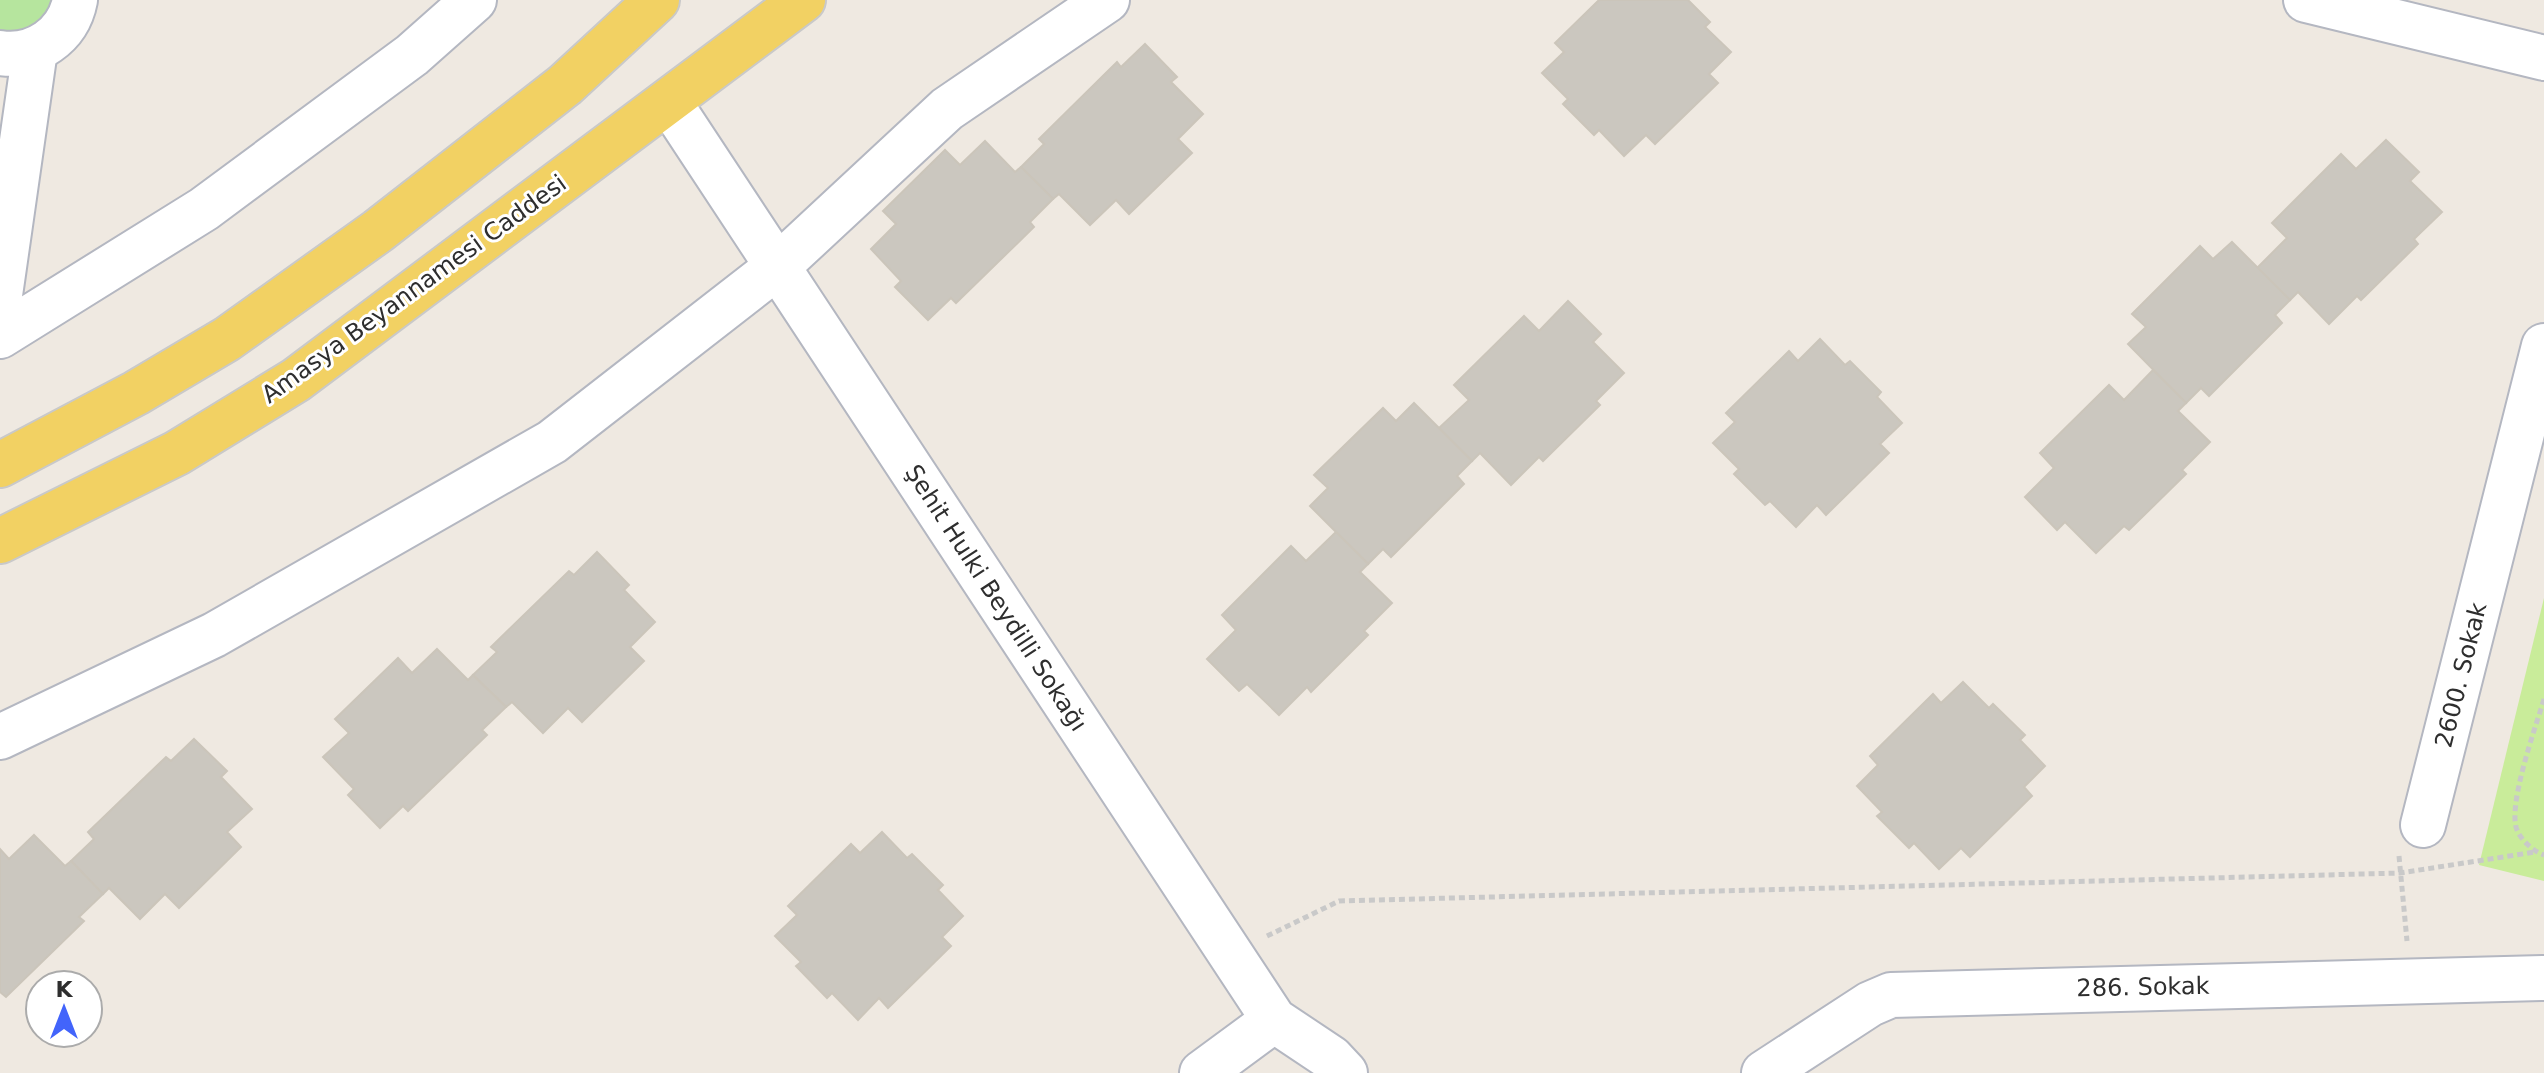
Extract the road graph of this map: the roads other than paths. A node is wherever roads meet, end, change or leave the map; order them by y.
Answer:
1 (75, 0) edge
2 (474, 0) edge
3 (657, 0) edge
4 (803, 0) edge
5 (1107, 0) edge
6 (2306, 0) edge
7 (18, 52) edge
8 (2544, 58) edge
9 (669, 102) junction
10 (777, 267) junction
11 (0, 295) edge
12 (0, 336) edge
13 (2544, 346) edge
14 (0, 465) edge
15 (0, 541) edge
16 (0, 737) edge
17 (2423, 825) road end
18 (2544, 978) edge
19 (1274, 1020) junction
20 (1202, 1073) edge
21 (1345, 1073) edge
22 (1764, 1073) edge

1 - 7 street
2 - 12 street
3 - 14 main road
4 - 9 main road, Amasya Beyannamesi Caddesi
5 - 10 street
6 - 8 street
7 - 11 street
9 - 10 street, Şehit Hulki Beydilli Sokağı
9 - 15 main road, Amasya Beyannamesi Caddesi
10 - 16 street
10 - 19 street, Şehit Hulki Beydilli Sokağı
13 - 17 street, 2600. Sokak
18 - 22 street, 286. Sokak
19 - 20 street
19 - 21 street, Şehit Hulki Beydilli Sokağı

